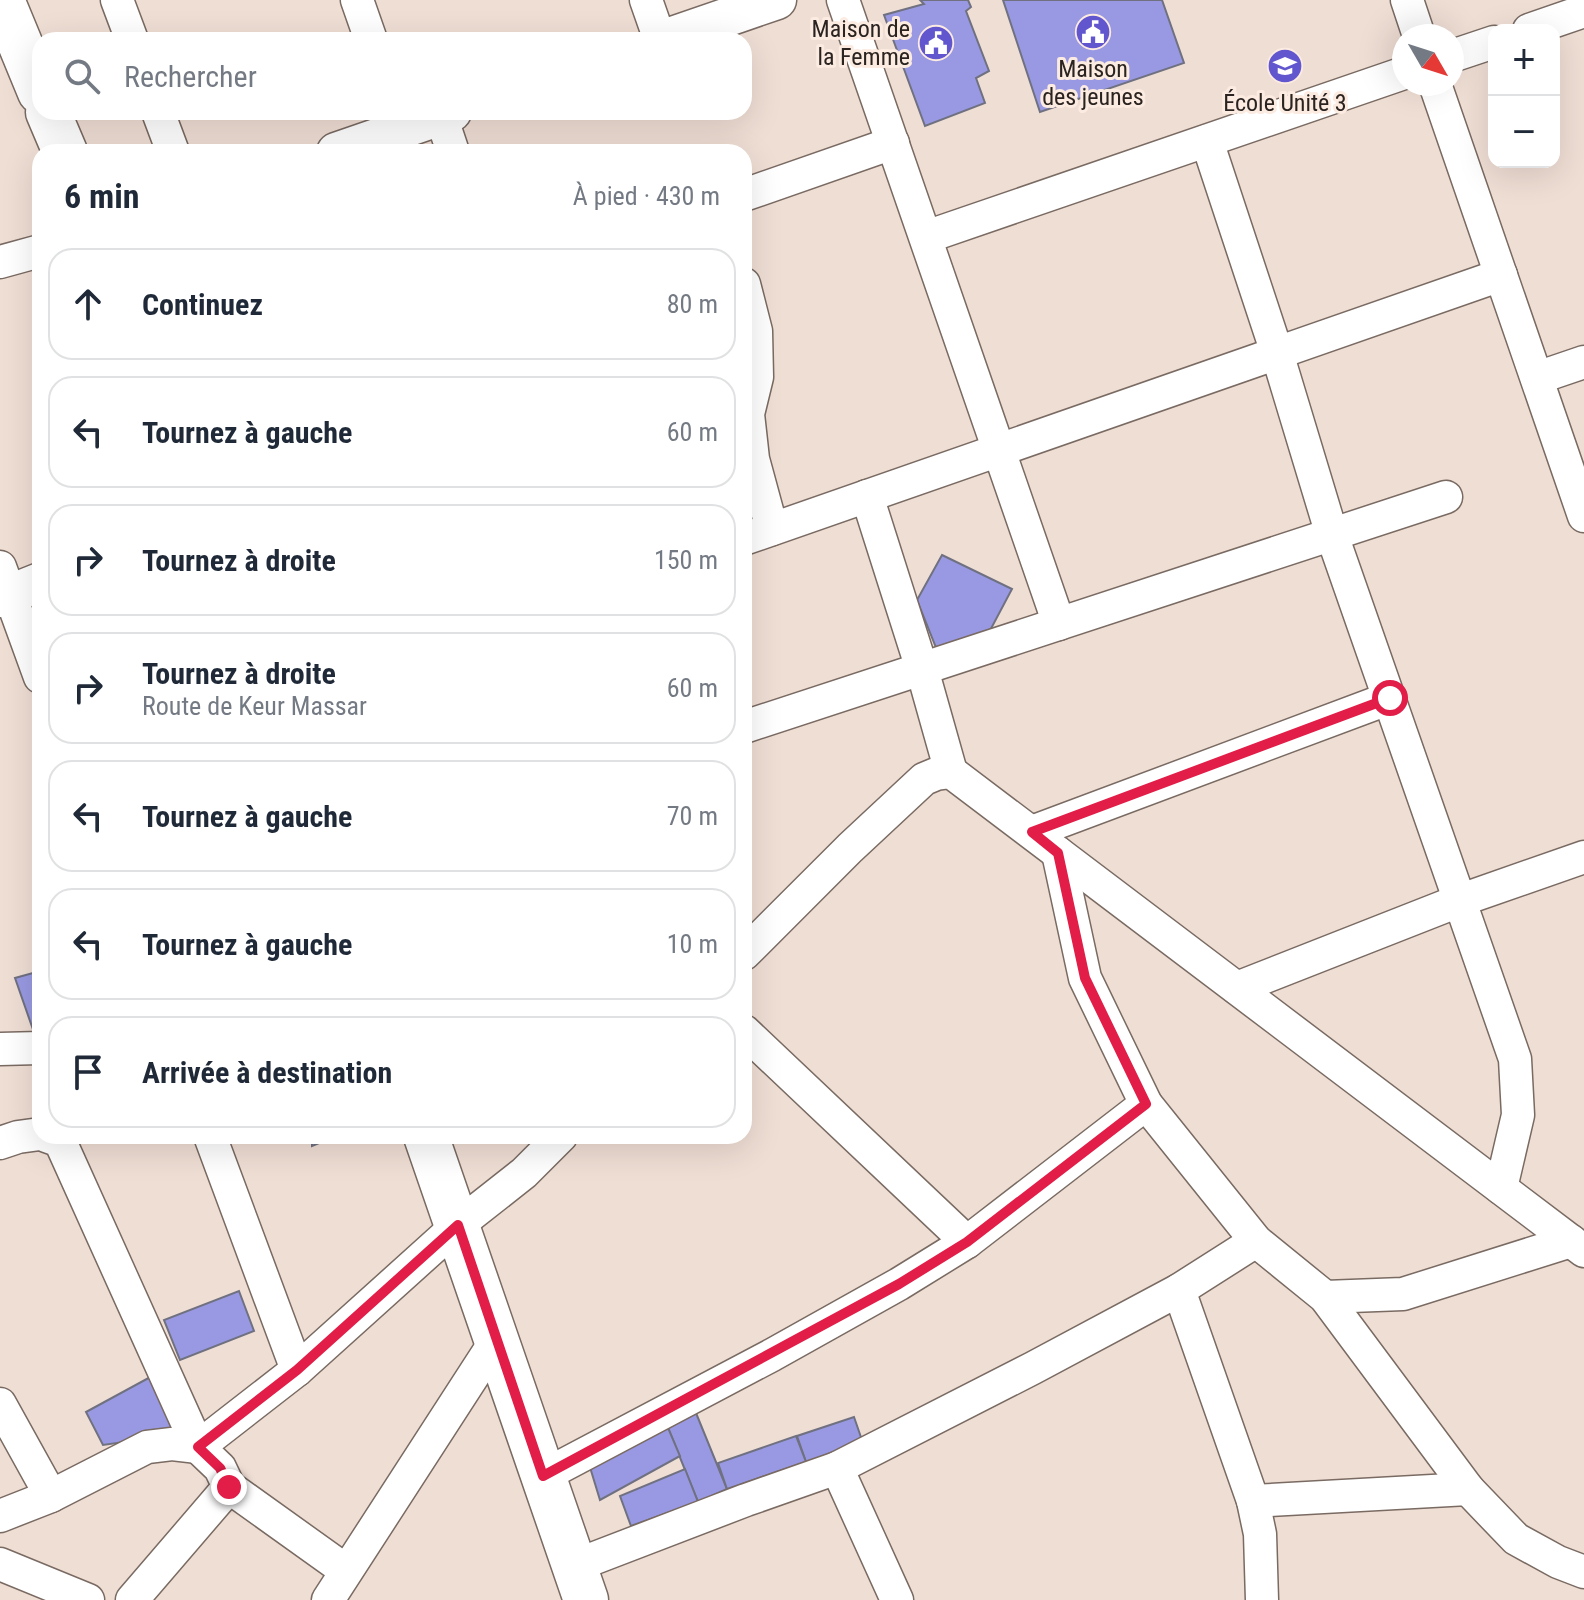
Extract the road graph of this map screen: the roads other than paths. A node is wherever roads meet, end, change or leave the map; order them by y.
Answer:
1 (2, 0) edge
2 (117, 0) edge
3 (357, 0) edge
4 (646, 0) edge
5 (777, 0) edge
6 (843, 0) edge
7 (1407, 0) edge
8 (1584, 11) edge
9 (1415, 24) edge
10 (1546, 24) edge
11 (129, 32) edge
12 (368, 32) edge
13 (657, 32) edge
14 (683, 32) edge
15 (1488, 44) edge
16 (1464, 52) edge
17 (32, 73) edge
18 (1392, 77) edge
19 (1439, 96) edge
20 (51, 120) edge
21 (161, 120) edge
22 (447, 120) edge
23 (399, 121) edge
24 (1207, 141) junction
25 (893, 143) junction
26 (62, 144) edge
27 (170, 144) edge
28 (352, 144) edge
29 (452, 144) edge
30 (752, 192) edge
31 (926, 237) junction
32 (32, 253) edge
33 (0, 262) edge
34 (1501, 275) junction
35 (752, 315) edge
36 (1277, 353) junction
37 (1584, 362) edge
38 (1537, 378) junction
39 (752, 398) edge
40 (752, 450) edge
41 (999, 450) junction
42 (867, 496) junction
43 (1446, 497) dead end
44 (1584, 516) edge
45 (758, 534) edge
46 (1332, 535) junction
47 (12, 585) edge
48 (1059, 624) junction
49 (32, 651) edge
50 (922, 669) junction
51 (1390, 698) junction
52 (752, 724) edge
53 (951, 772) junction
54 (1032, 832) junction
55 (1058, 853) junction
56 (1584, 857) edge
57 (1461, 900) junction
58 (752, 946) edge
59 (1237, 988) junction
60 (752, 1039) edge
61 (32, 1048) edge
62 (0, 1049) edge
63 (1146, 1104) junction
64 (32, 1135) edge
65 (0, 1143) edge
66 (61, 1144) edge
67 (213, 1144) edge
68 (429, 1144) edge
69 (553, 1144) edge
70 (1501, 1188) junction
71 (458, 1225) junction
72 (1256, 1241) junction
73 (967, 1242) junction
74 (1577, 1246) edge
75 (1179, 1290) junction
76 (1325, 1297) junction
77 (497, 1339) junction
78 (297, 1370) junction
79 (0, 1404) edge
80 (198, 1447) junction
81 (837, 1468) junction
82 (543, 1476) junction
83 (229, 1487) junction
84 (1468, 1489) junction
85 (51, 1496) junction
86 (1253, 1501) junction
87 (0, 1516) edge
88 (0, 1564) edge
89 (345, 1570) junction
90 (1584, 1572) edge
91 (580, 1583) edge
92 (88, 1600) edge
93 (132, 1600) edge
94 (328, 1600) edge
95 (897, 1600) edge
96 (1262, 1600) edge

1 - 17 main road
2 - 11 street
3 - 12 street
4 - 13 street
5 - 14 street
6 - 25 street
7 - 9 street
8 - 10 street
15 - 16 street
18 - 24 street
19 - 34 street
20 - 26 main road
21 - 27 street
22 - 29 street
23 - 28 street
24 - 31 street
24 - 36 street
25 - 30 street
25 - 31 street
31 - 41 street
32 - 33 street
34 - 36 street
34 - 38 street
35 - 39 street
36 - 41 street
36 - 46 street
37 - 38 street
38 - 44 street
40 - 45 street
41 - 42 street
41 - 48 street
42 - 45 street
42 - 50 street
43 - 46 street
46 - 48 street
46 - 51 street
47 - 49 street
48 - 50 street
50 - 52 street
50 - 53 street
51 - 54 street
51 - 57 street
53 - 54 street
53 - 58 street
54 - 55 street
55 - 59 street
55 - 63 street
56 - 57 street
57 - 59 street
57 - 70 street
59 - 70 street
60 - 73 street
61 - 62 street
63 - 72 street
63 - 73 street
64 - 65 street
66 - 80 street
67 - 78 street
68 - 71 main road
69 - 71 street
70 - 74 street
71 - 77 main road
71 - 78 street
72 - 75 street
72 - 76 street
73 - 82 street
74 - 76 street
75 - 81 street
75 - 86 street
76 - 84 street
77 - 82 main road
77 - 89 street
78 - 80 street
79 - 85 street
80 - 83 street
80 - 85 street
81 - 91 street
81 - 95 street
82 - 91 main road
83 - 89 street
83 - 93 street
84 - 86 street
84 - 90 street
85 - 87 street
86 - 96 street
88 - 92 street
89 - 94 street

